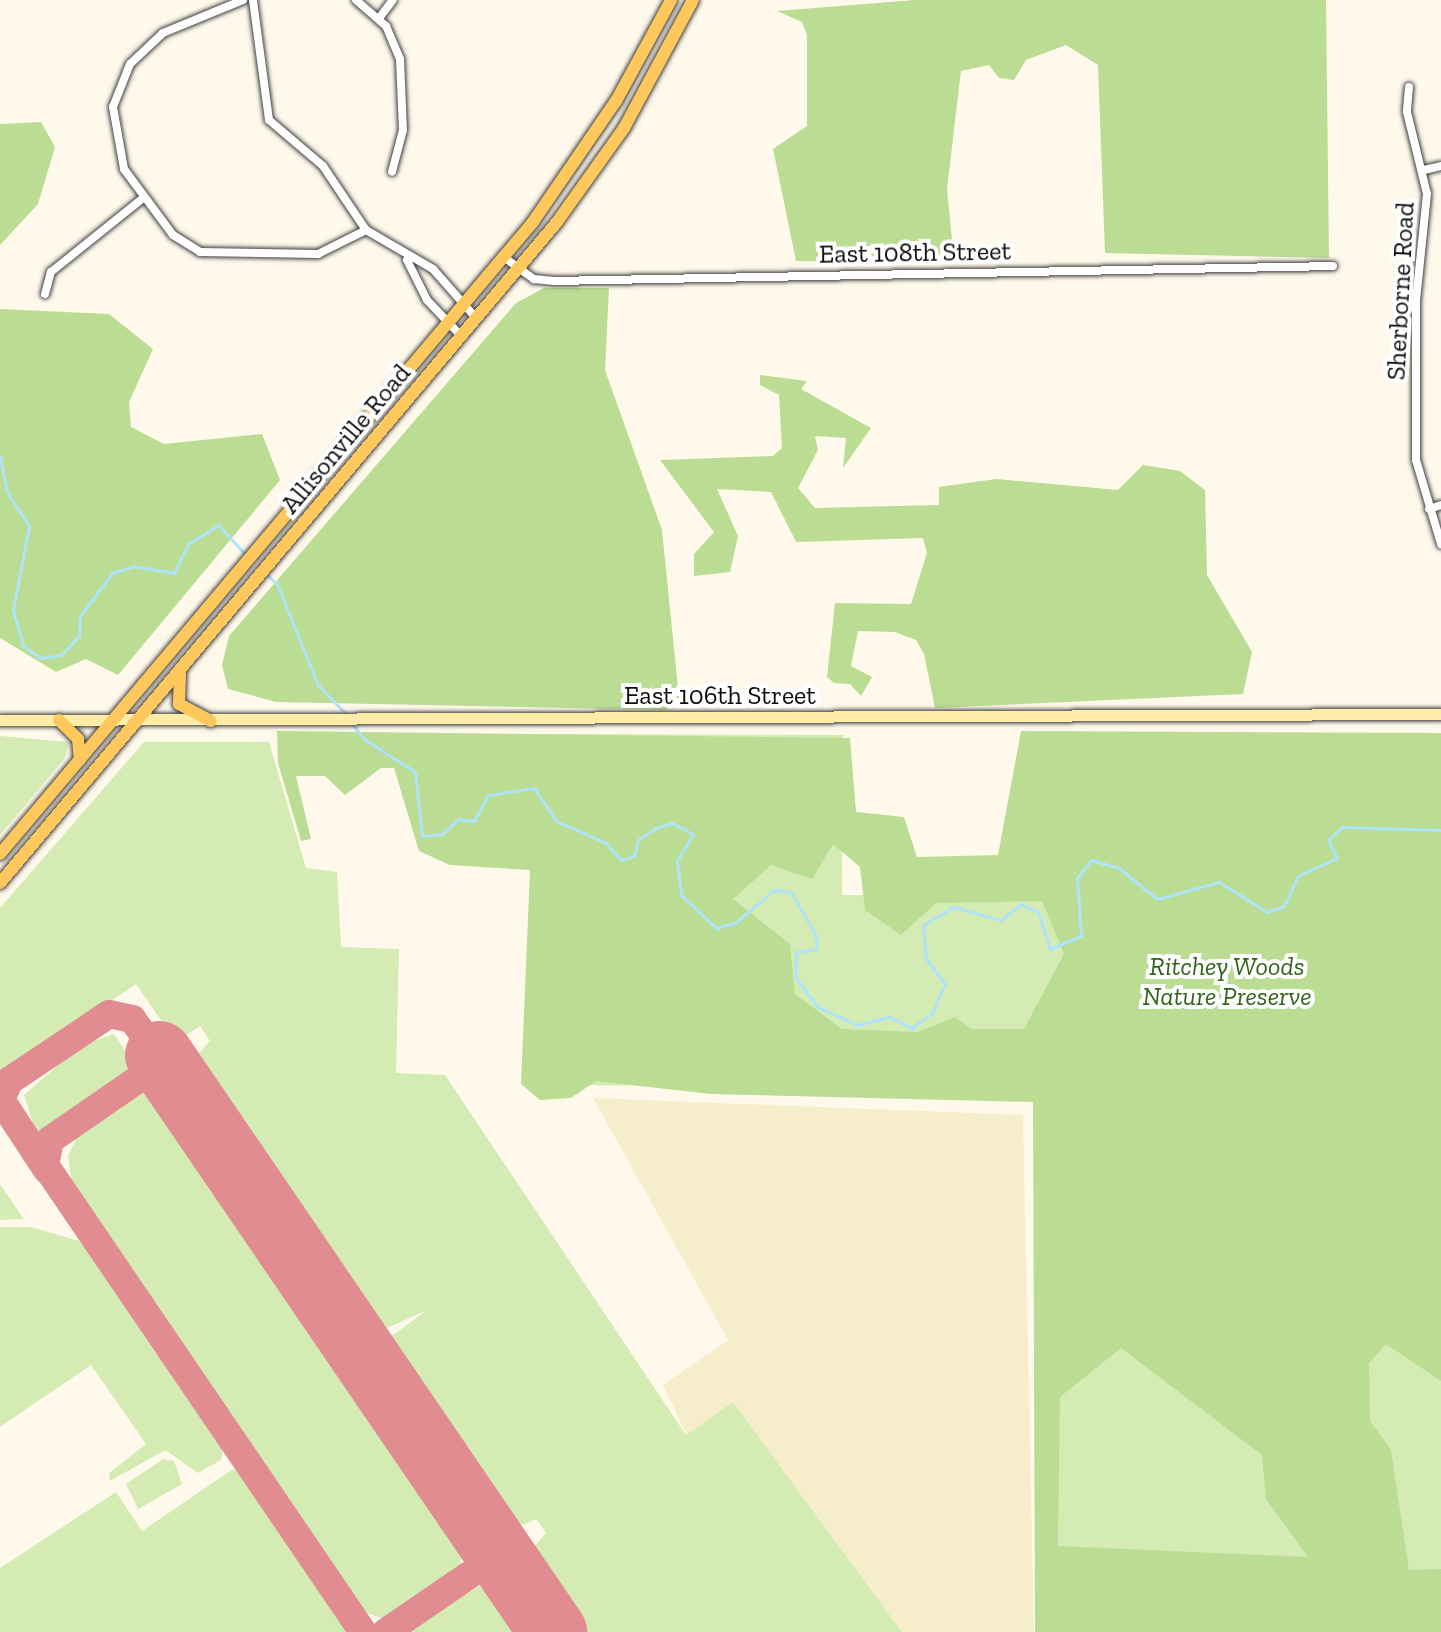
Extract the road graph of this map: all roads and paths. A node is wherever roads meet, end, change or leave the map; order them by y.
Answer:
1 (243, 0) edge
2 (253, 0) edge
3 (356, 0) edge
4 (393, 0) edge
5 (671, 0) edge
6 (693, 0) edge
7 (380, 17) junction
8 (1409, 87) dead end
9 (1441, 166) edge
10 (1424, 170) junction
11 (392, 172) dead end
12 (143, 198) junction
13 (366, 230) junction
14 (505, 258) junction
15 (407, 260) junction
16 (1333, 266) dead end
17 (520, 269) junction
18 (45, 294) dead end
19 (463, 306) junction
20 (477, 319) junction
21 (449, 323) junction
22 (462, 337) junction
23 (1441, 505) edge
24 (1429, 509) junction
25 (1441, 544) edge
26 (182, 669) junction
27 (1441, 714) edge
28 (114, 719) junction
29 (0, 720) edge
30 (59, 720) junction
31 (138, 720) junction
32 (211, 721) junction
33 (80, 760) junction
34 (0, 854) edge
35 (0, 883) edge

1 - 12 street
2 - 13 street
3 - 7 street
4 - 7 street
5 - 14 main road, Allisonville Road
6 - 17 main road, Allisonville Road
7 - 11 street
8 - 10 street, Sherborne Road
9 - 10 street
10 - 24 street, Sherborne Road
12 - 13 street
12 - 18 street
13 - 15 street
14 - 17 street, East 108th Street
14 - 19 main road, Allisonville Road
15 - 19 street
15 - 21 street
16 - 17 street, East 108th Street
17 - 20 main road, Allisonville Road
19 - 20 street
19 - 21 main road, Allisonville Road
20 - 22 main road, Allisonville Road
21 - 22 street
21 - 28 main road, Allisonville Road
22 - 26 main road, Allisonville Road
23 - 24 street
24 - 25 street, Sherborne Road
26 - 31 main road, Allisonville Road
26 - 32 main road
27 - 32 main road, East 106th Street
28 - 30 main road, East 106th Street
28 - 31 main road, East 106th Street
28 - 33 main road, Allisonville Road
29 - 30 main road, East 106th Street
30 - 33 main road
31 - 32 main road, East 106th Street
31 - 35 main road, Allisonville Road
33 - 34 main road, Allisonville Road

